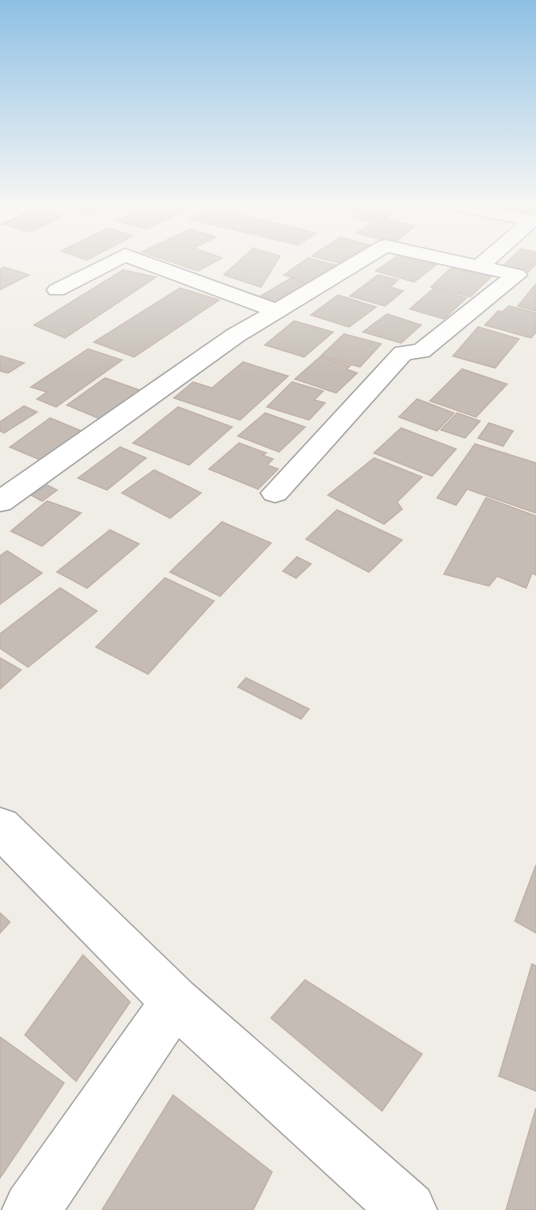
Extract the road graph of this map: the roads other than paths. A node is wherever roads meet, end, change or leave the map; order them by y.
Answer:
1 (114, 260) edge
2 (140, 260) edge
3 (361, 260) edge
4 (454, 260) edge
5 (486, 260) edge
6 (480, 266) junction
7 (57, 290) dead end
8 (277, 311) junction
9 (275, 493) dead end
10 (0, 502) edge
11 (0, 827) edge
12 (175, 1001) junction
13 (31, 1210) edge
14 (408, 1210) edge

1 - 7 street
2 - 8 street
3 - 8 street
4 - 6 street
5 - 6 street
6 - 9 street
8 - 10 street
11 - 12 street
12 - 13 street
12 - 14 street

